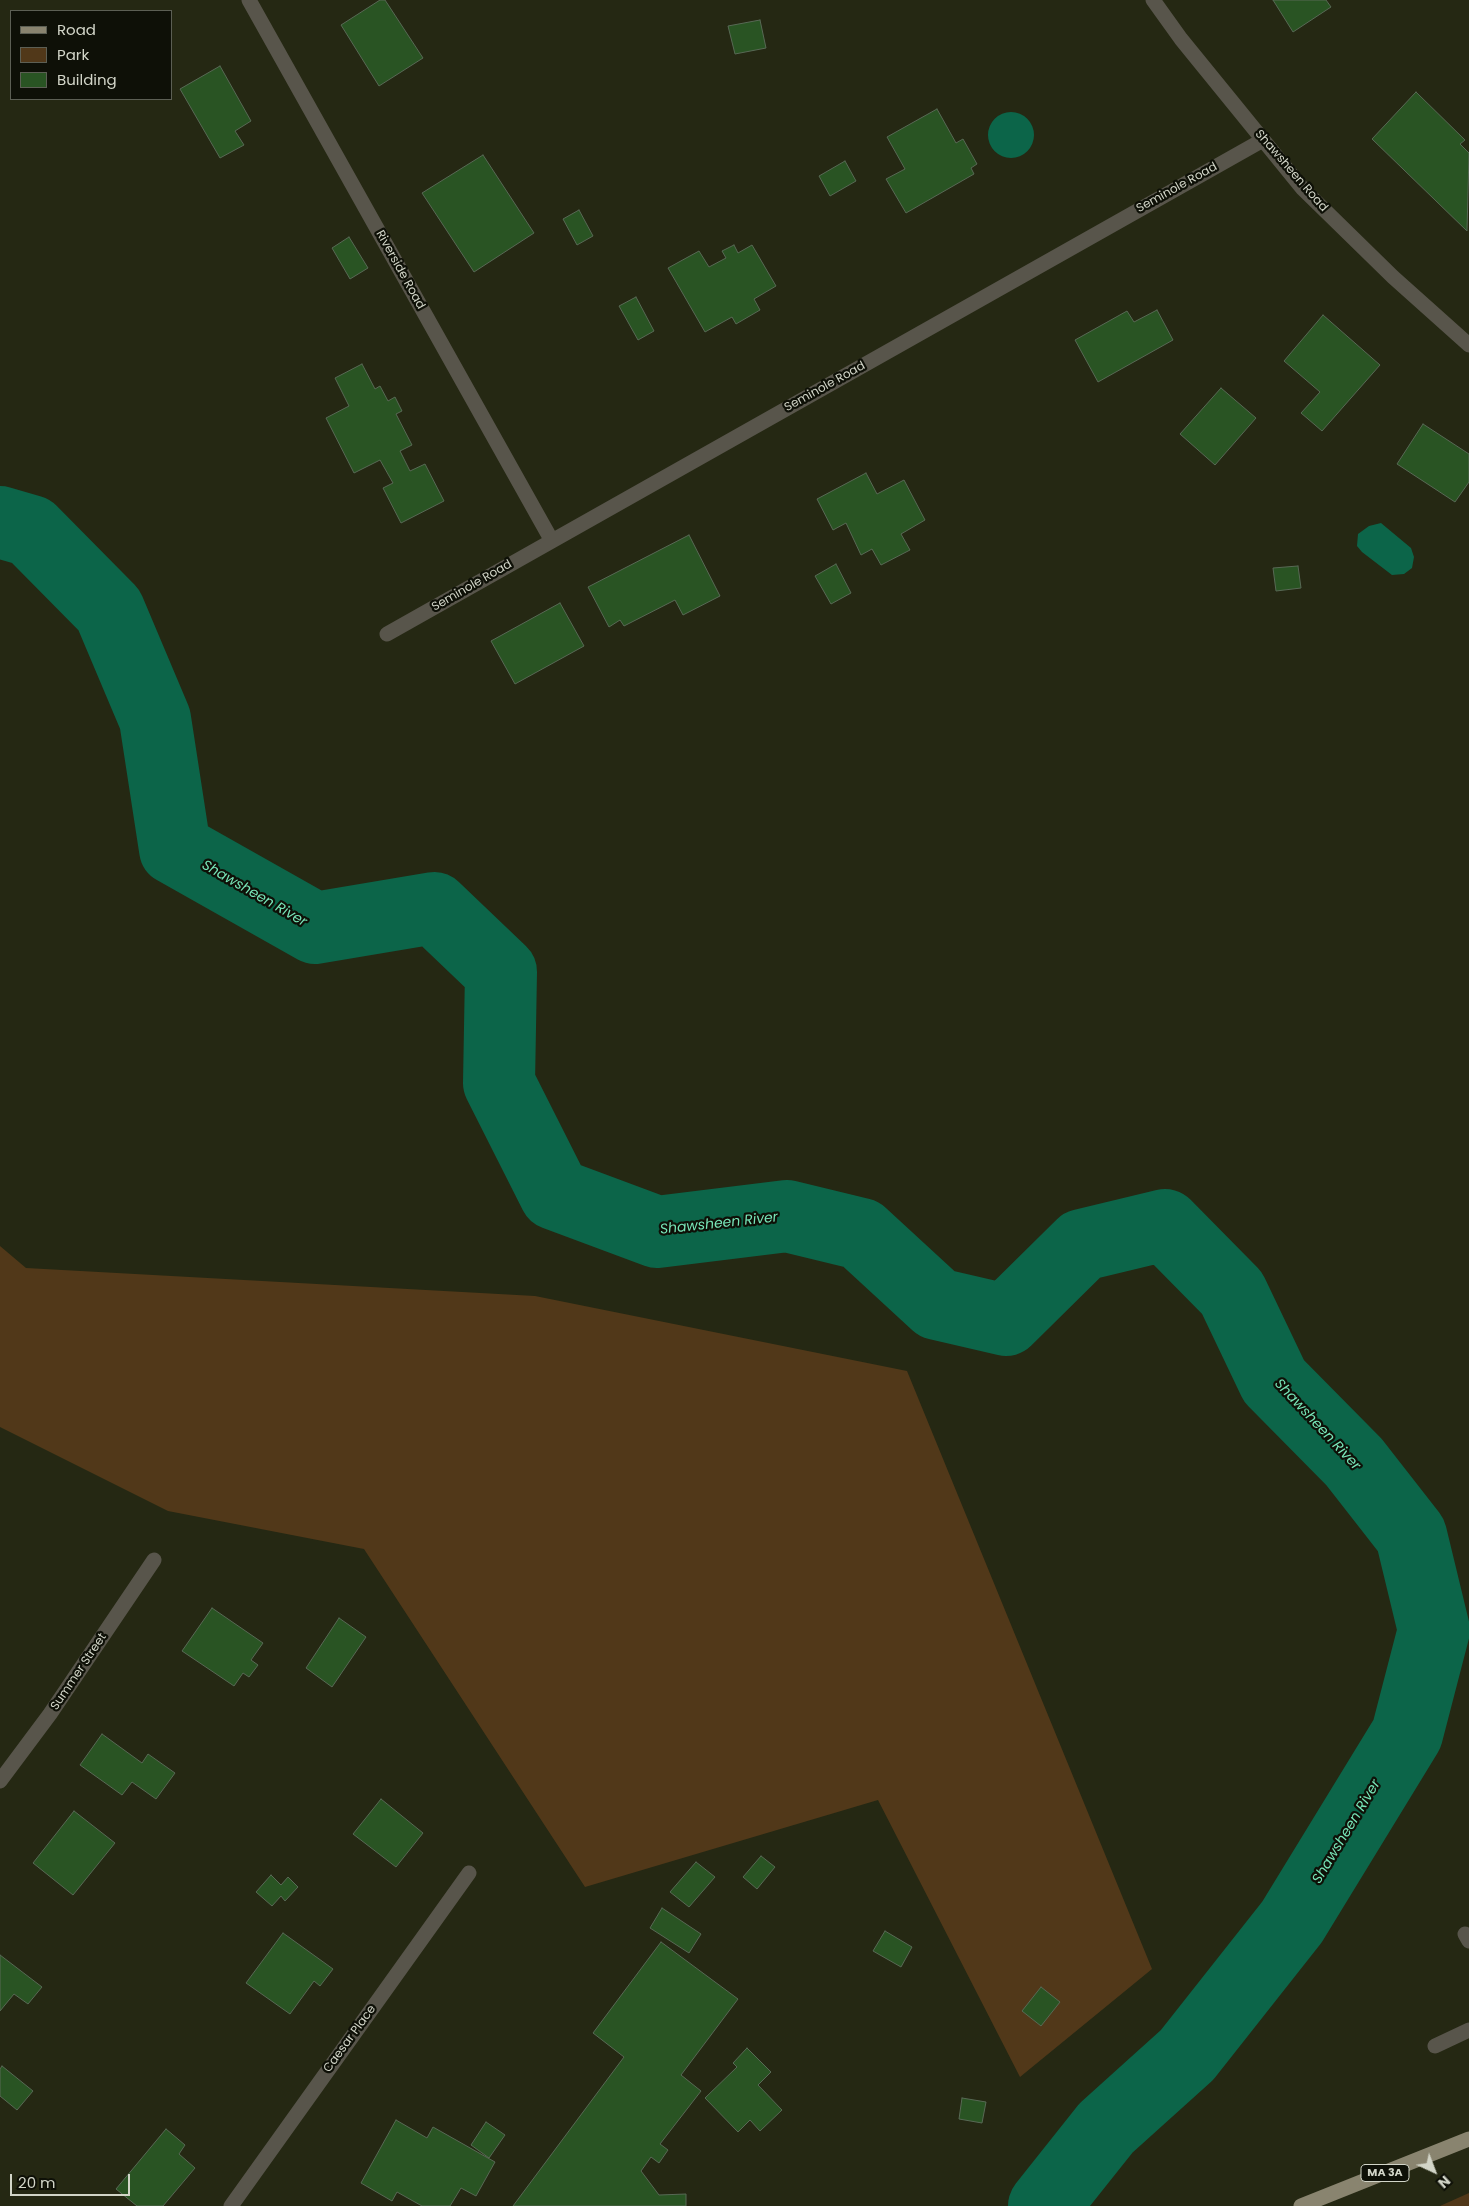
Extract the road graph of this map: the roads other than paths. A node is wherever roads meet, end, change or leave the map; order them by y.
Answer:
1 (249, 0) edge
2 (1153, 0) edge
3 (1263, 140) junction
4 (1469, 345) edge
5 (552, 540) junction
6 (387, 634) dead end
7 (154, 1560) dead end
8 (0, 1781) edge
9 (469, 1872) dead end
10 (1469, 2030) edge
11 (1435, 2046) dead end
12 (1469, 2139) edge
13 (231, 2206) edge
14 (1301, 2206) edge

1 - 5 street, Riverside Road
2 - 3 street, Shawsheen Road
3 - 4 street, Shawsheen Road
3 - 5 street, Seminole Road
5 - 6 street, Seminole Road
7 - 8 street, Summer Street
9 - 13 street, Caesar Place
10 - 11 street
12 - 14 main road, MA 3A

